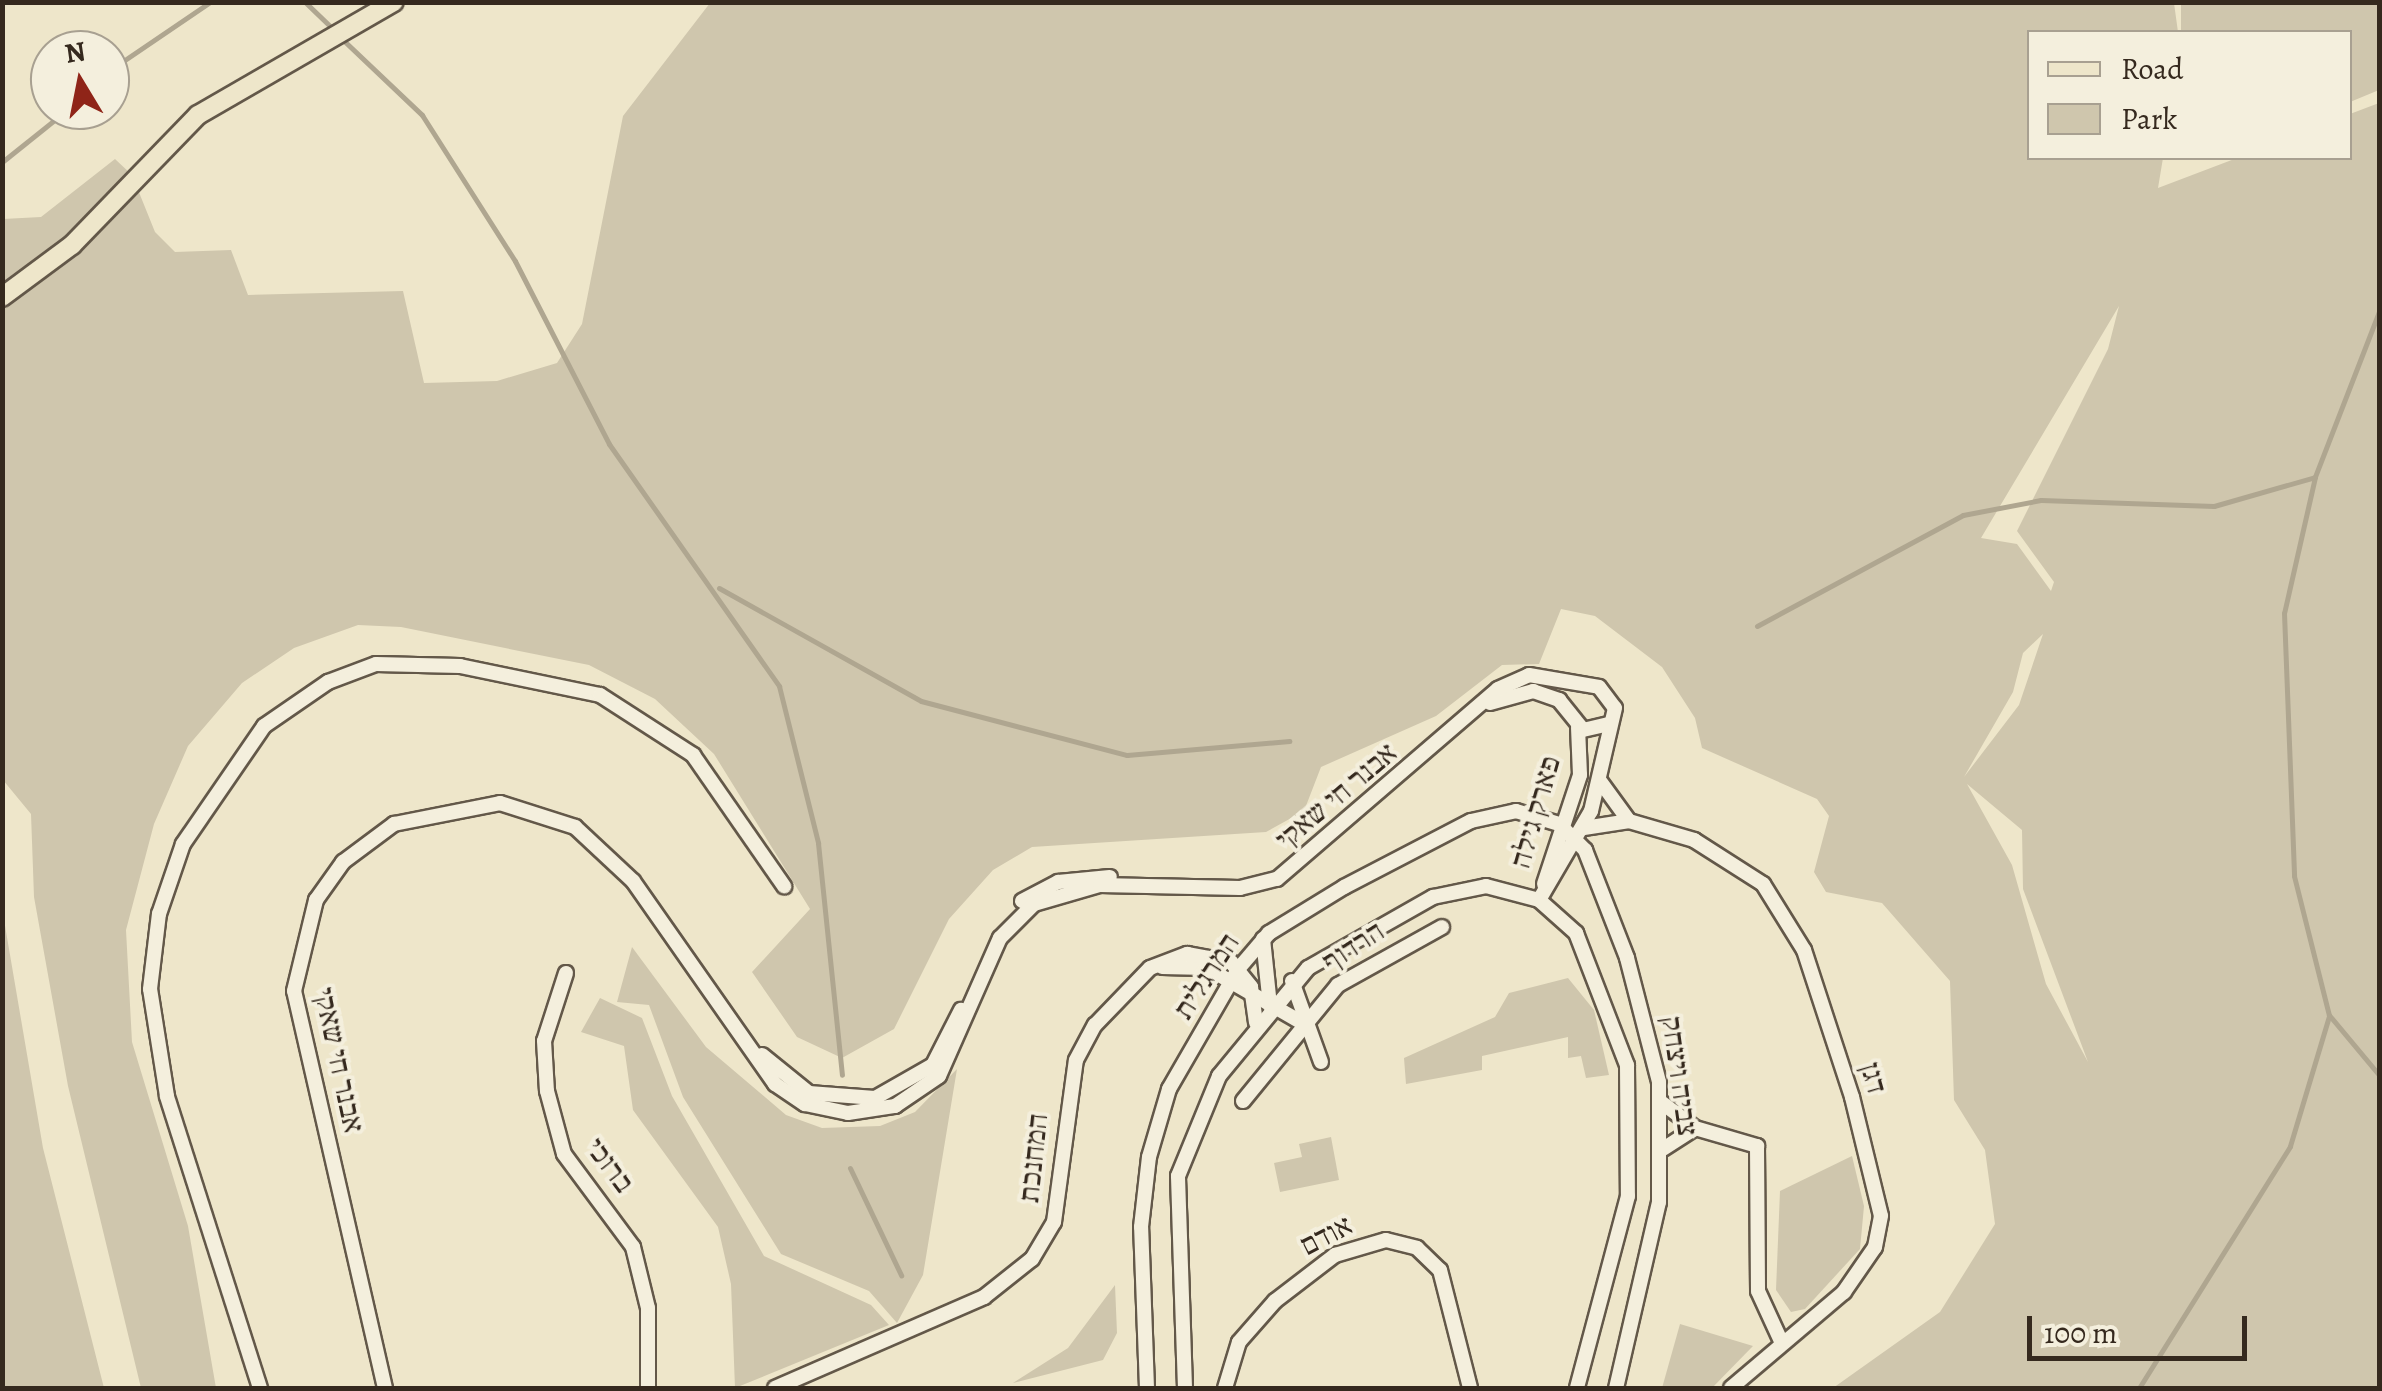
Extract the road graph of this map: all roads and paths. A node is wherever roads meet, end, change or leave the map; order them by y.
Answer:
1 (394, 2) edge
2 (2, 297) edge
3 (1586, 686) junction
4 (1481, 708) junction
5 (1569, 713) junction
6 (1609, 724) junction
7 (1578, 728) junction
8 (1600, 781) junction
9 (1629, 821) junction
10 (1563, 826) junction
11 (1580, 834) junction
12 (784, 886) dead end
13 (1540, 900) junction
14 (1442, 927) dead end
15 (1263, 938) junction
16 (1239, 968) junction
17 (1145, 973) junction
18 (566, 974) dead end
19 (1292, 981) junction
20 (1230, 982) junction
21 (1253, 996) junction
22 (1270, 1006) junction
23 (1301, 1022) junction
24 (1256, 1023) junction
25 (1321, 1062) dead end
26 (1243, 1101) dead end
27 (1661, 1102) junction
28 (1694, 1128) junction
29 (1664, 1148) junction
30 (1781, 1341) junction
31 (260, 1388) edge
32 (385, 1388) edge
33 (648, 1388) edge
34 (775, 1388) edge
35 (1146, 1388) edge
36 (1185, 1388) edge
37 (1225, 1388) edge
38 (1470, 1388) edge
39 (1577, 1388) edge
40 (1616, 1388) edge
41 (1730, 1388) edge

1 - 2 main road
3 - 4 street, אבנר חי שאקי
3 - 5 street
3 - 6 street
4 - 5 street, אבנר חי שאקי
4 - 32 street, אבנר חי שאקי
5 - 7 street
6 - 7 street
6 - 8 street, פארק גילה
7 - 10 street, פארק גילה
8 - 9 street
8 - 11 street, פארק גילה
9 - 11 street, דגן
9 - 30 street, דגן
10 - 11 street, המרגלית
10 - 13 street, פארק גילה
10 - 15 street, המרגלית
11 - 13 street, פארק גילה
11 - 27 street, צביה ויצחק
12 - 31 street
13 - 19 street
13 - 39 street, צביה ויצחק
14 - 23 street, הרדוף
15 - 16 street, המרגלית
15 - 22 street
16 - 17 street, המחנכת
16 - 20 street, המרגלית
16 - 21 street
17 - 20 street
17 - 34 street, המחנכת
18 - 33 street, ברוכי
19 - 22 street
19 - 23 street, הרדוף
20 - 21 street
20 - 35 street, המרגלית
21 - 22 street
21 - 24 street
22 - 23 street
22 - 24 street
23 - 25 street, הרדוף
23 - 26 street, הרדוף
24 - 36 street
27 - 28 street
27 - 29 street, צביה ויצחק
28 - 29 street
28 - 30 street
29 - 40 street, צביה ויצחק
30 - 41 street, דגן
37 - 38 street, אודם

